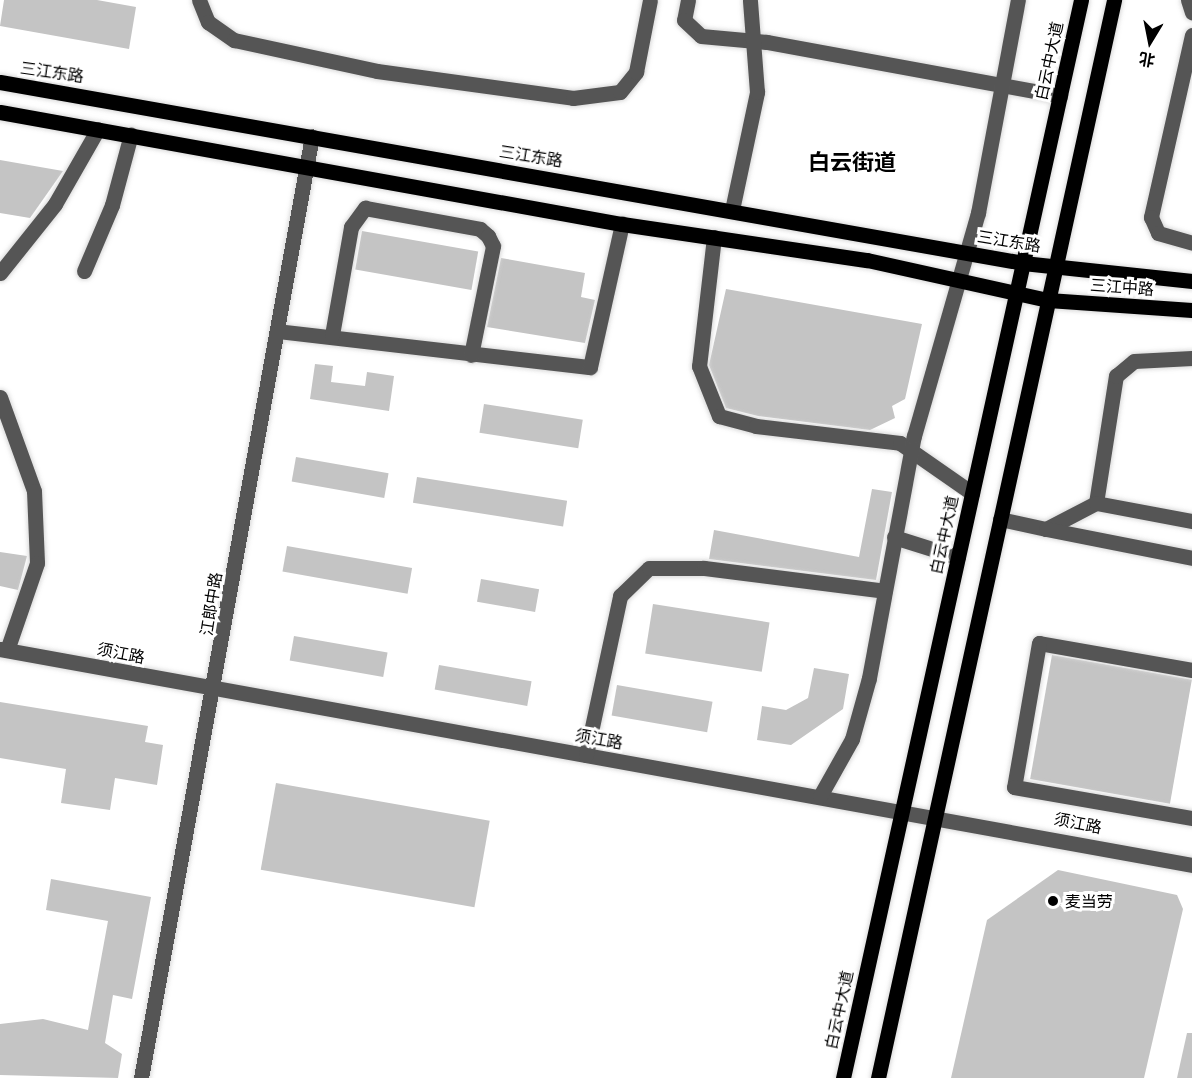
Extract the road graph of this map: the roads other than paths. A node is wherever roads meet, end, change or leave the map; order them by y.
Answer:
1 (199, 0) edge
2 (650, 0) edge
3 (688, 0) edge
4 (750, 0) edge
5 (1018, 0) edge
6 (1081, 0) edge
7 (1114, 0) edge
8 (1188, 0) edge
9 (1192, 12) edge
10 (1192, 35) edge
11 (754, 41) junction
12 (0, 82) edge
13 (1001, 85) junction
14 (1060, 96) junction
15 (0, 112) edge
16 (98, 129) junction
17 (131, 134) junction
18 (312, 136) junction
19 (305, 164) junction
20 (732, 210) junction
21 (622, 224) junction
22 (714, 237) junction
23 (1192, 243) edge
24 (967, 253) junction
25 (1023, 263) junction
26 (1056, 266) junction
27 (84, 271) dead end
28 (0, 273) edge
29 (1192, 280) edge
30 (960, 281) junction
31 (1016, 294) junction
32 (1048, 300) junction
33 (1192, 310) edge
34 (277, 331) junction
35 (332, 335) junction
36 (471, 355) junction
37 (1192, 358) edge
38 (0, 397) edge
39 (912, 450) junction
40 (972, 494) junction
41 (1096, 503) junction
42 (1000, 519) junction
43 (1192, 521) edge
44 (1046, 529) junction
45 (894, 537) junction
46 (958, 557) junction
47 (1192, 558) edge
48 (885, 591) junction
49 (3, 649) edge
50 (1192, 670) edge
51 (215, 688) junction
52 (586, 755) junction
53 (820, 796) junction
54 (901, 814) junction
55 (1192, 818) edge
56 (935, 819) junction
57 (1192, 865) edge
58 (141, 1078) edge
59 (843, 1078) edge
60 (878, 1078) edge

1 - 2 street
3 - 11 street
4 - 11 street
5 - 13 street
6 - 14 main road, 白云中大道
7 - 26 main road
8 - 9 street
10 - 23 street
11 - 13 street
11 - 20 street
12 - 18 main road, 三江东路
13 - 14 street
13 - 24 street
14 - 25 main road, 白云中大道
15 - 16 main road
16 - 17 main road
16 - 28 street
17 - 19 main road
17 - 27 street
18 - 19 street, 江郎中路
18 - 20 main road, 三江东路
19 - 21 main road
19 - 34 street, 江郎中路
20 - 24 main road, 三江东路
21 - 22 main road
21 - 36 street
22 - 30 main road
22 - 39 street
24 - 25 main road, 三江东路
24 - 30 street
25 - 26 main road, 三江东路
25 - 31 main road, 白云中大道
26 - 29 main road, 三江中路
26 - 32 main road
30 - 31 main road
30 - 39 street
31 - 32 main road
31 - 40 main road, 白云中大道
32 - 33 main road, 三江中路
32 - 42 main road
34 - 35 street
34 - 51 street, 江郎中路
35 - 36 street
35 - 36 street
37 - 41 street
38 - 49 street
39 - 40 street
39 - 45 street
40 - 46 main road, 白云中大道
41 - 43 street
41 - 44 street
42 - 44 street
42 - 56 main road
44 - 47 street
45 - 46 street
45 - 48 street
46 - 54 main road, 白云中大道
48 - 52 street
48 - 53 street
49 - 51 street, 须江路
50 - 55 street
51 - 52 street, 须江路
51 - 58 street, 江郎中路
52 - 53 street, 须江路
53 - 54 street, 须江路
54 - 56 street, 须江路
54 - 59 main road, 白云中大道
56 - 57 street, 须江路
56 - 60 main road

